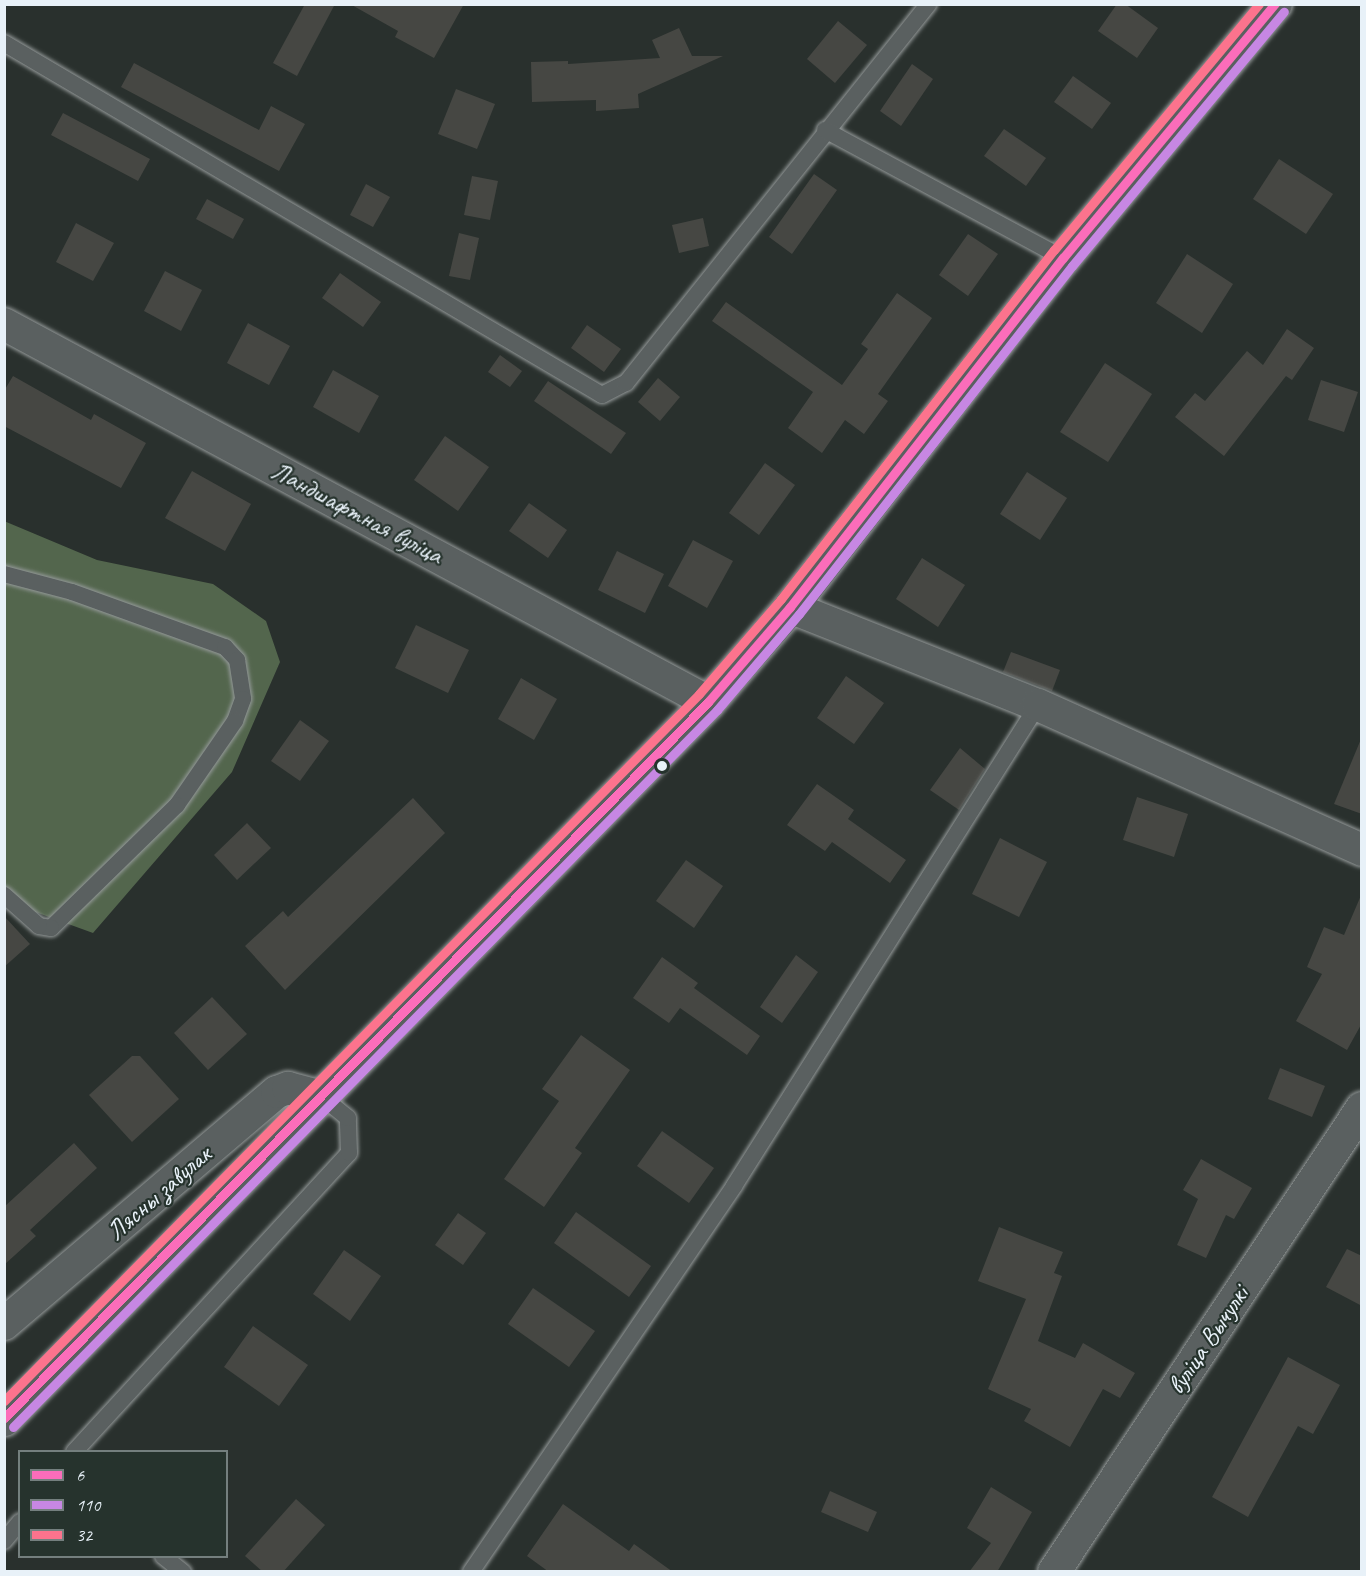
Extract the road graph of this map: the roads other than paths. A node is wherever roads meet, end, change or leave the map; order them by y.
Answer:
1 (929, 4) edge
2 (1275, 4) edge
3 (4, 43) edge
4 (825, 130) junction
5 (1063, 258) junction
6 (4, 324) edge
7 (4, 574) edge
8 (790, 607) junction
9 (708, 702) junction
10 (1038, 705) junction
11 (1362, 850) edge
12 (4, 895) edge
13 (322, 1097) junction
14 (1362, 1108) edge
15 (4, 1324) edge
16 (4, 1419) edge
17 (76, 1450) edge
18 (18, 1524) edge
19 (4, 1541) edge
20 (164, 1558) edge
21 (183, 1572) edge
22 (471, 1572) edge
23 (1054, 1572) edge

1 - 4 lane
2 - 5 street
3 - 4 lane
4 - 5 lane
5 - 8 street
6 - 9 street, Ландшафтная вуліца
7 - 12 lane
8 - 9 street
8 - 10 street
9 - 13 street
10 - 11 street
10 - 22 lane
13 - 15 street, Лясны завулак
13 - 16 street
13 - 17 lane
14 - 23 street, вуліца Вычулкі
18 - 19 lane
20 - 21 lane

